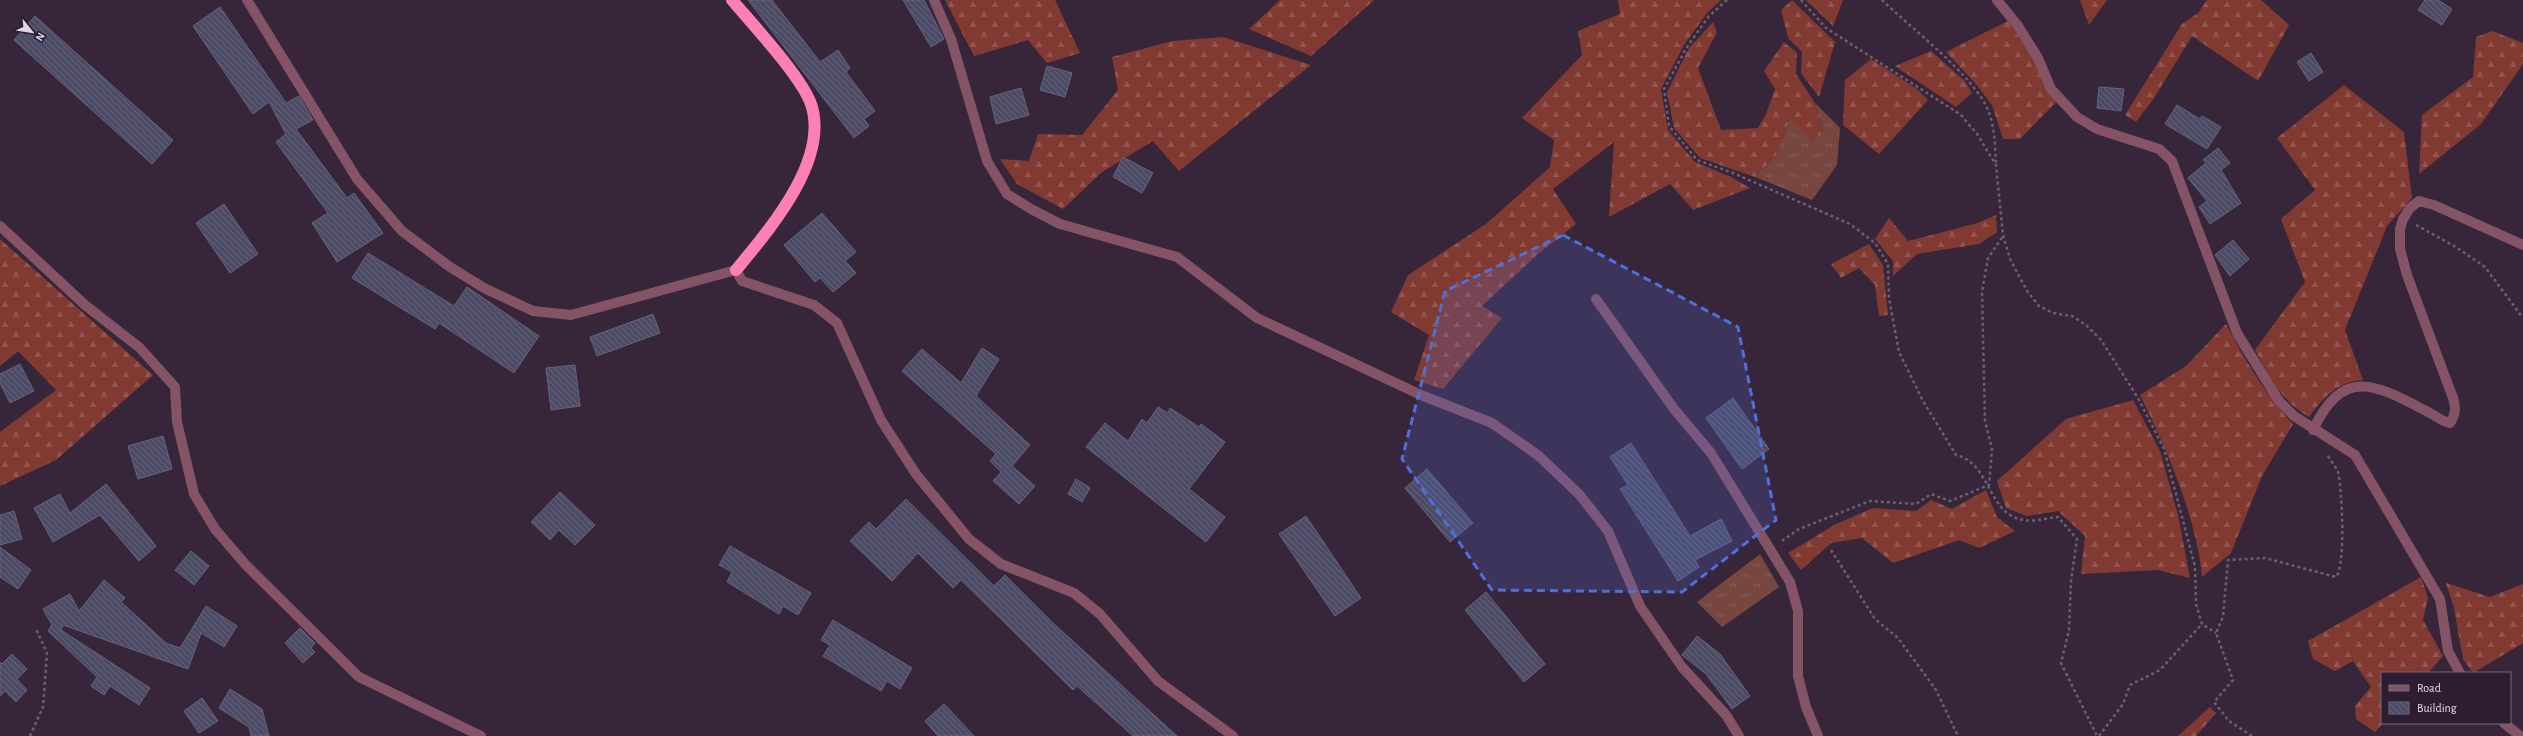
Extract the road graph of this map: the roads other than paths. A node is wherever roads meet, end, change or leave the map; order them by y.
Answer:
1 (247, 0) edge
2 (732, 0) edge
3 (934, 0) edge
4 (1997, 0) edge
5 (0, 226) edge
6 (2523, 245) edge
7 (736, 270) junction
8 (1596, 299) dead end
9 (2313, 430) junction
10 (2459, 672) edge
11 (2505, 724) edge
12 (481, 736) edge
13 (1233, 736) edge
14 (1739, 736) edge
15 (1818, 736) edge
16 (2520, 736) edge

1 - 7 street
2 - 7 highway
3 - 14 street
4 - 9 street
5 - 12 street
6 - 9 street
7 - 13 street
8 - 15 street
9 - 10 street
11 - 16 street

